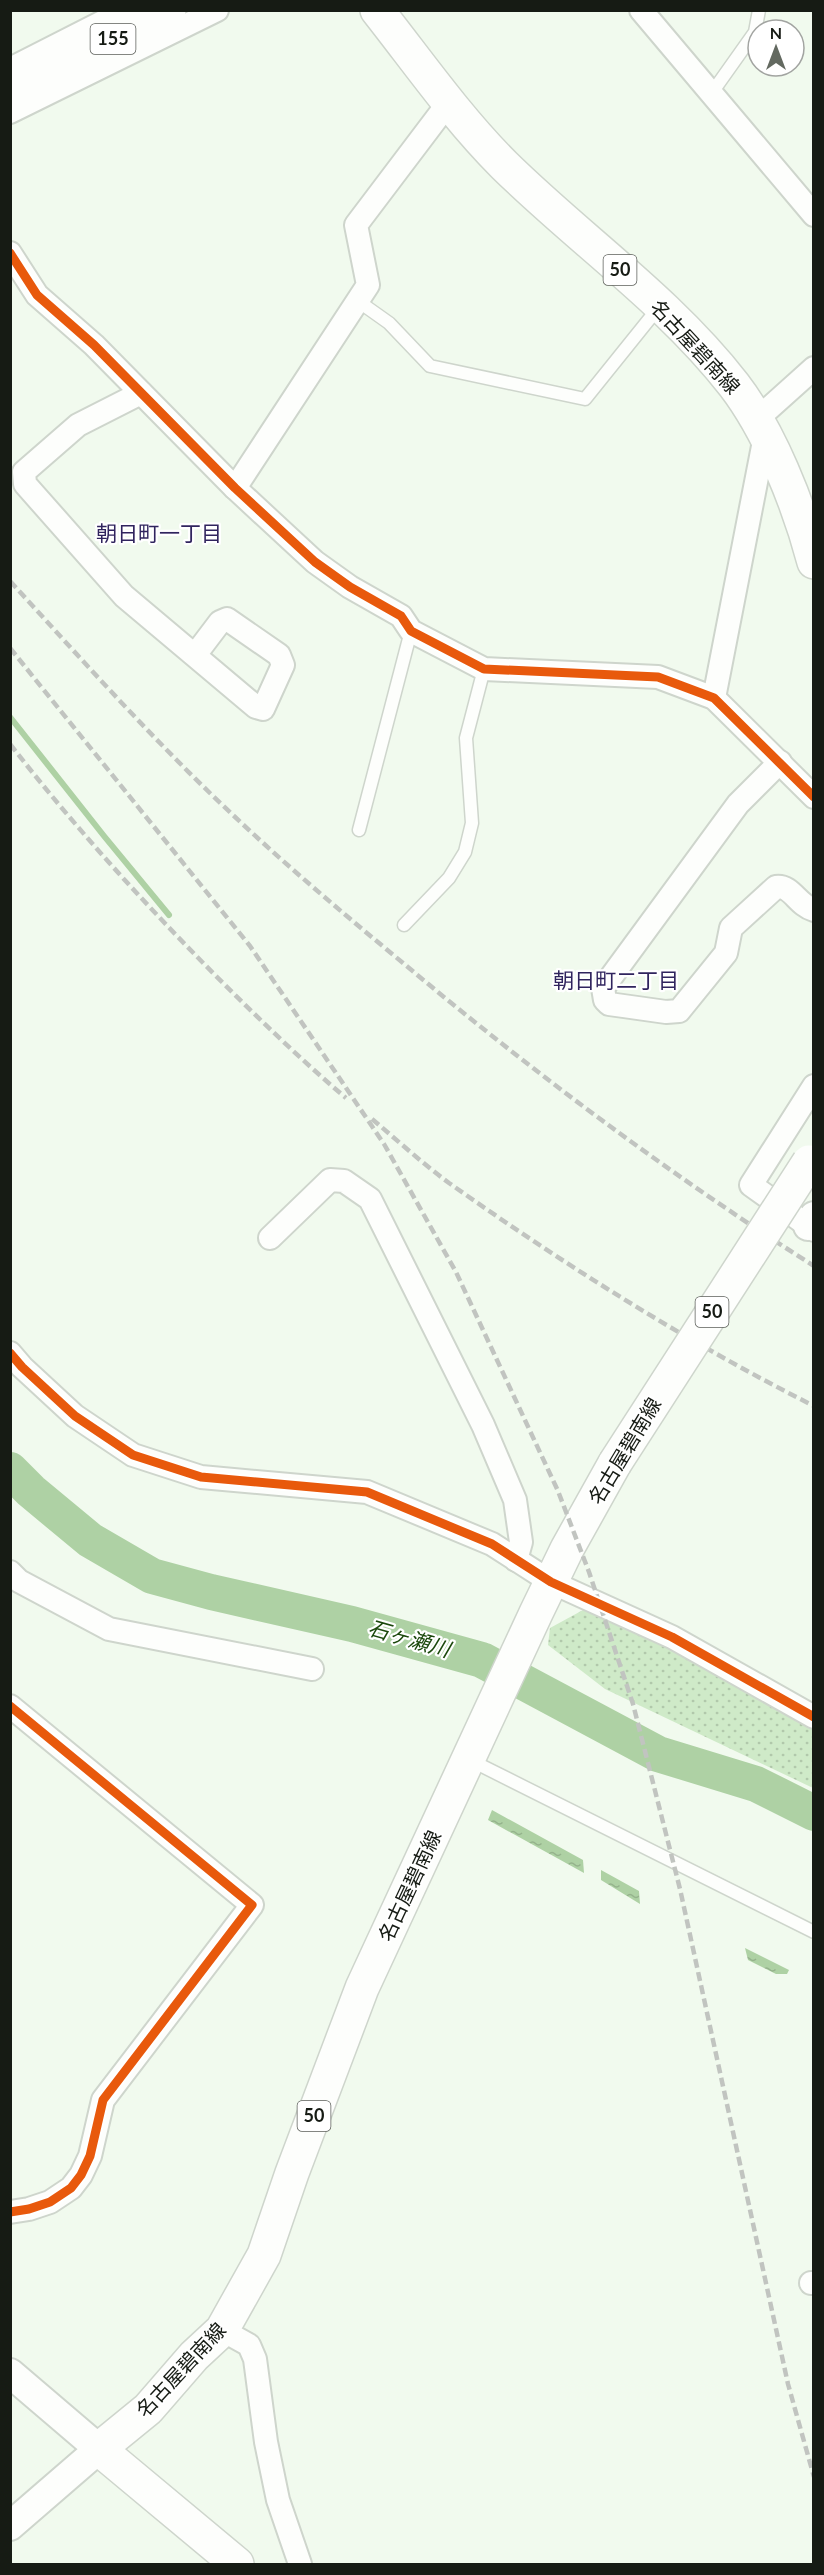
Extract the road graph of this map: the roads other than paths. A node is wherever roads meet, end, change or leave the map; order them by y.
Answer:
1 (126, 10) edge
2 (169, 10) edge
3 (217, 10) edge
4 (377, 10) edge
5 (641, 10) edge
6 (759, 10) edge
7 (10, 69) edge
8 (10, 90) edge
9 (711, 94) junction
10 (449, 102) junction
11 (10, 112) edge
12 (813, 215) edge
13 (10, 253) edge
14 (358, 302) junction
15 (659, 306) junction
16 (813, 368) edge
17 (141, 393) junction
18 (761, 428) junction
19 (235, 488) junction
20 (813, 562) edge
21 (411, 631) junction
22 (195, 656) dead end
23 (484, 669) junction
24 (714, 698) junction
25 (780, 762) junction
26 (813, 797) edge
27 (359, 830) dead end
28 (813, 910) edge
29 (404, 925) dead end
30 (813, 1086) edge
31 (811, 1160) edge
32 (812, 1224) edge
33 (270, 1238) dead end
34 (10, 1353) edge
35 (516, 1560) junction
36 (10, 1572) edge
37 (551, 1582) junction
38 (312, 1669) dead end
39 (10, 1706) edge
40 (813, 1717) edge
41 (471, 1751) junction
42 (813, 1932) edge
43 (10, 2212) edge
44 (222, 2330) junction
45 (10, 2373) edge
46 (99, 2449) junction
47 (10, 2526) edge
48 (237, 2565) edge
49 (300, 2565) edge

1 - 7 street
2 - 8 main road, 155
3 - 11 street
4 - 10 main road, 名古屋碧南線 / 50
5 - 9 street
6 - 9 lane
9 - 12 street
10 - 14 street
10 - 15 main road, 名古屋碧南線 / 50
13 - 17 street
14 - 15 lane
14 - 19 street
15 - 18 main road, 名古屋碧南線 / 50
16 - 18 street
17 - 19 street
17 - 22 street
18 - 20 main road, 名古屋碧南線 / 50
18 - 24 street
19 - 21 street
21 - 23 street
21 - 27 lane
23 - 24 street
23 - 29 lane
24 - 25 street
25 - 26 street
25 - 28 street
30 - 32 street
31 - 37 main road, 名古屋碧南線 / 50, bridge
33 - 35 street
34 - 35 street
35 - 37 street
36 - 38 street
37 - 40 street
37 - 41 main road, 名古屋碧南線 / 50
39 - 43 street
41 - 42 lane
41 - 44 main road, 名古屋碧南線 / 50
44 - 46 main road, 名古屋碧南線 / 50
44 - 49 street
45 - 46 street
46 - 47 street
46 - 48 main road

